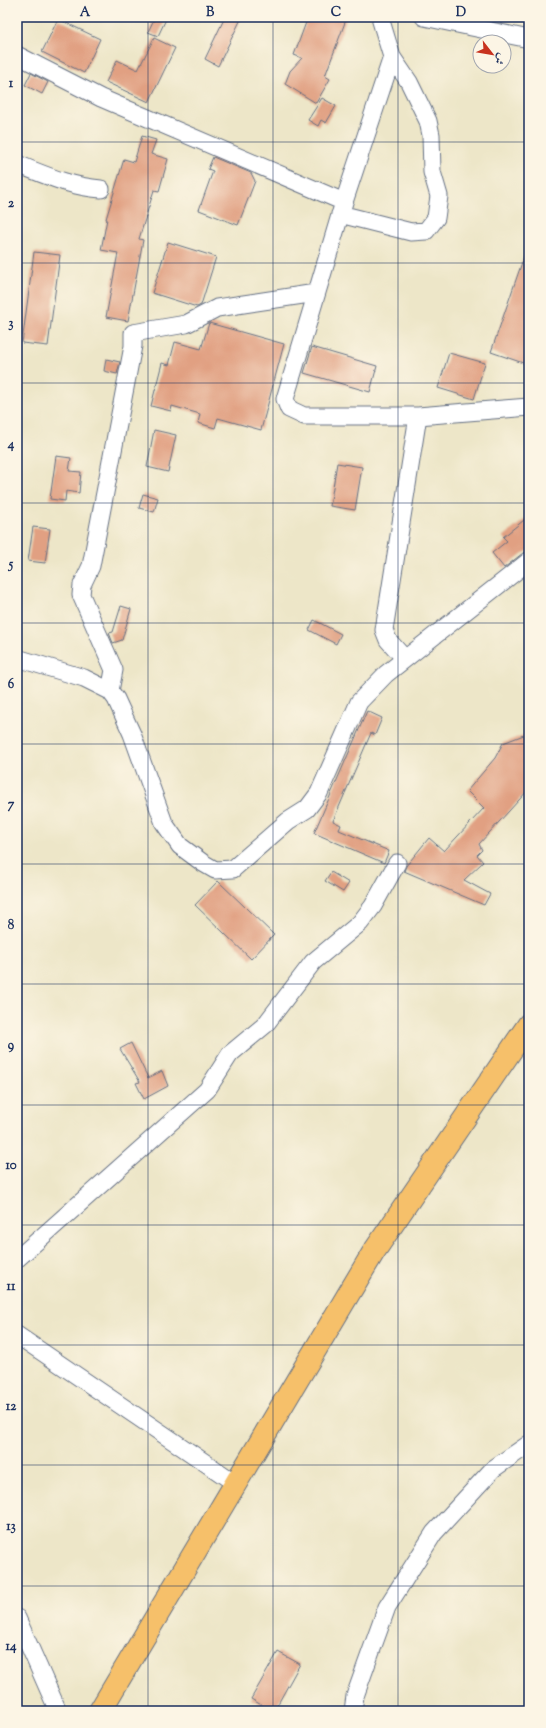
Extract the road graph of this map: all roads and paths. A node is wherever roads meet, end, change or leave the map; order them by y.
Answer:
1 (424, 17) edge
2 (384, 18) edge
3 (529, 39) edge
4 (17, 55) edge
5 (392, 57) junction
6 (17, 164) edge
7 (101, 189) dead end
8 (342, 208) junction
9 (316, 293) junction
10 (529, 407) edge
11 (418, 416) junction
12 (529, 561) edge
13 (17, 658) edge
14 (405, 659) junction
15 (110, 691) junction
16 (397, 863) dead end
17 (529, 1024) edge
18 (17, 1259) edge
19 (17, 1335) edge
20 (529, 1444) edge
21 (235, 1483) junction
22 (17, 1618) edge
23 (58, 1711) edge
24 (100, 1711) edge
25 (353, 1711) edge

1 - 3 street
2 - 5 street
4 - 8 street
5 - 8 street
5 - 8 street
6 - 7 street
8 - 9 street
9 - 11 street
9 - 15 street
10 - 11 street
11 - 14 street
12 - 14 street
13 - 15 street
14 - 15 street
16 - 18 street
17 - 21 main road
19 - 21 street
20 - 25 street
21 - 24 main road
22 - 23 street

